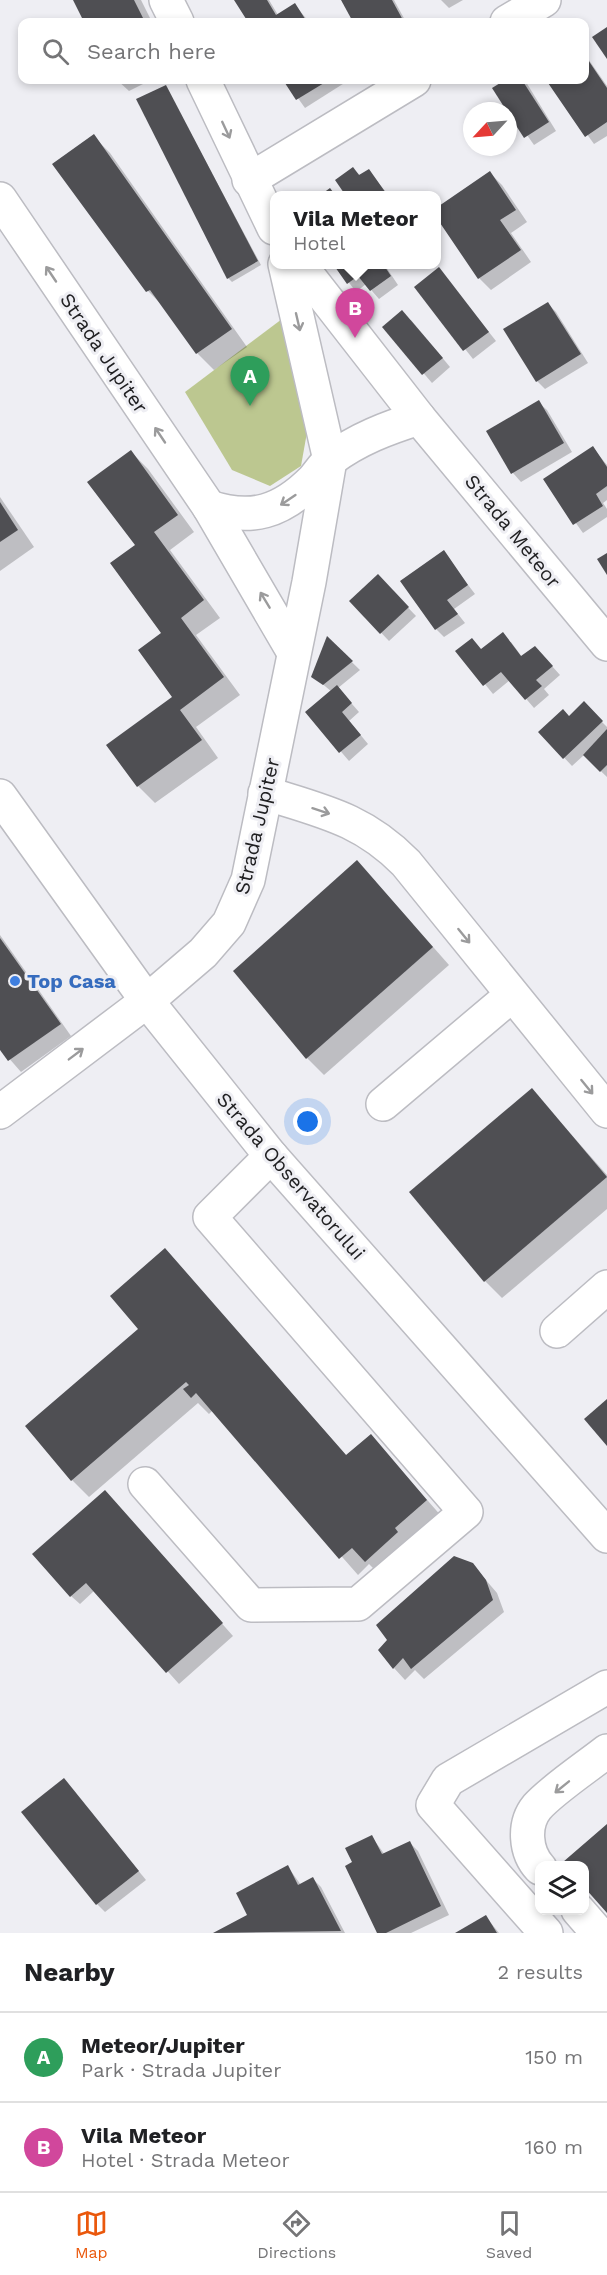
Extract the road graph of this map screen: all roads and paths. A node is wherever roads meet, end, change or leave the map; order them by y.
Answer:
1 (166, 0) edge
2 (544, 0) edge
3 (175, 18) edge
4 (514, 18) edge
5 (205, 84) edge
6 (407, 84) edge
7 (249, 180) junction
8 (0, 199) edge
9 (270, 220) edge
10 (286, 269) edge
11 (303, 269) edge
12 (419, 418) junction
13 (330, 460) junction
14 (208, 507) junction
15 (606, 641) edge
16 (293, 651) junction
17 (265, 793) junction
18 (0, 796) edge
19 (512, 995) junction
20 (147, 1001) junction
21 (383, 1104) dead end
22 (607, 1111) edge
23 (0, 1112) edge
24 (271, 1156) junction
25 (607, 1287) edge
26 (557, 1331) dead end
27 (145, 1484) dead end
28 (607, 1536) edge
29 (607, 1686) edge
30 (607, 1751) edge
31 (536, 1861) edge
32 (582, 1915) edge
33 (546, 1933) edge
34 (598, 1933) edge

1 - 3 street
2 - 4 street
5 -> 7 street
6 - 7 street
7 - 9 street
14 -> 8 street, Strada Jupiter
10 -> 13 street, Strada Jupiter
11 - 12 street, Strada Meteor
12 - 13 street
12 - 15 street, Strada Meteor
13 -> 14 street
13 - 16 street, Strada Jupiter
16 -> 14 street, Strada Jupiter
16 - 17 street, Strada Jupiter
17 -> 19 street
17 - 20 street, Strada Jupiter
18 - 20 street, Strada Observatorului
19 - 21 street
19 -> 22 street
23 -> 20 street, Strada Jupiter
20 - 24 street, Strada Observatorului
24 - 27 street
24 - 28 street, Strada Observatorului
25 - 26 street
29 - 33 street
30 -> 31 street
32 - 34 street

